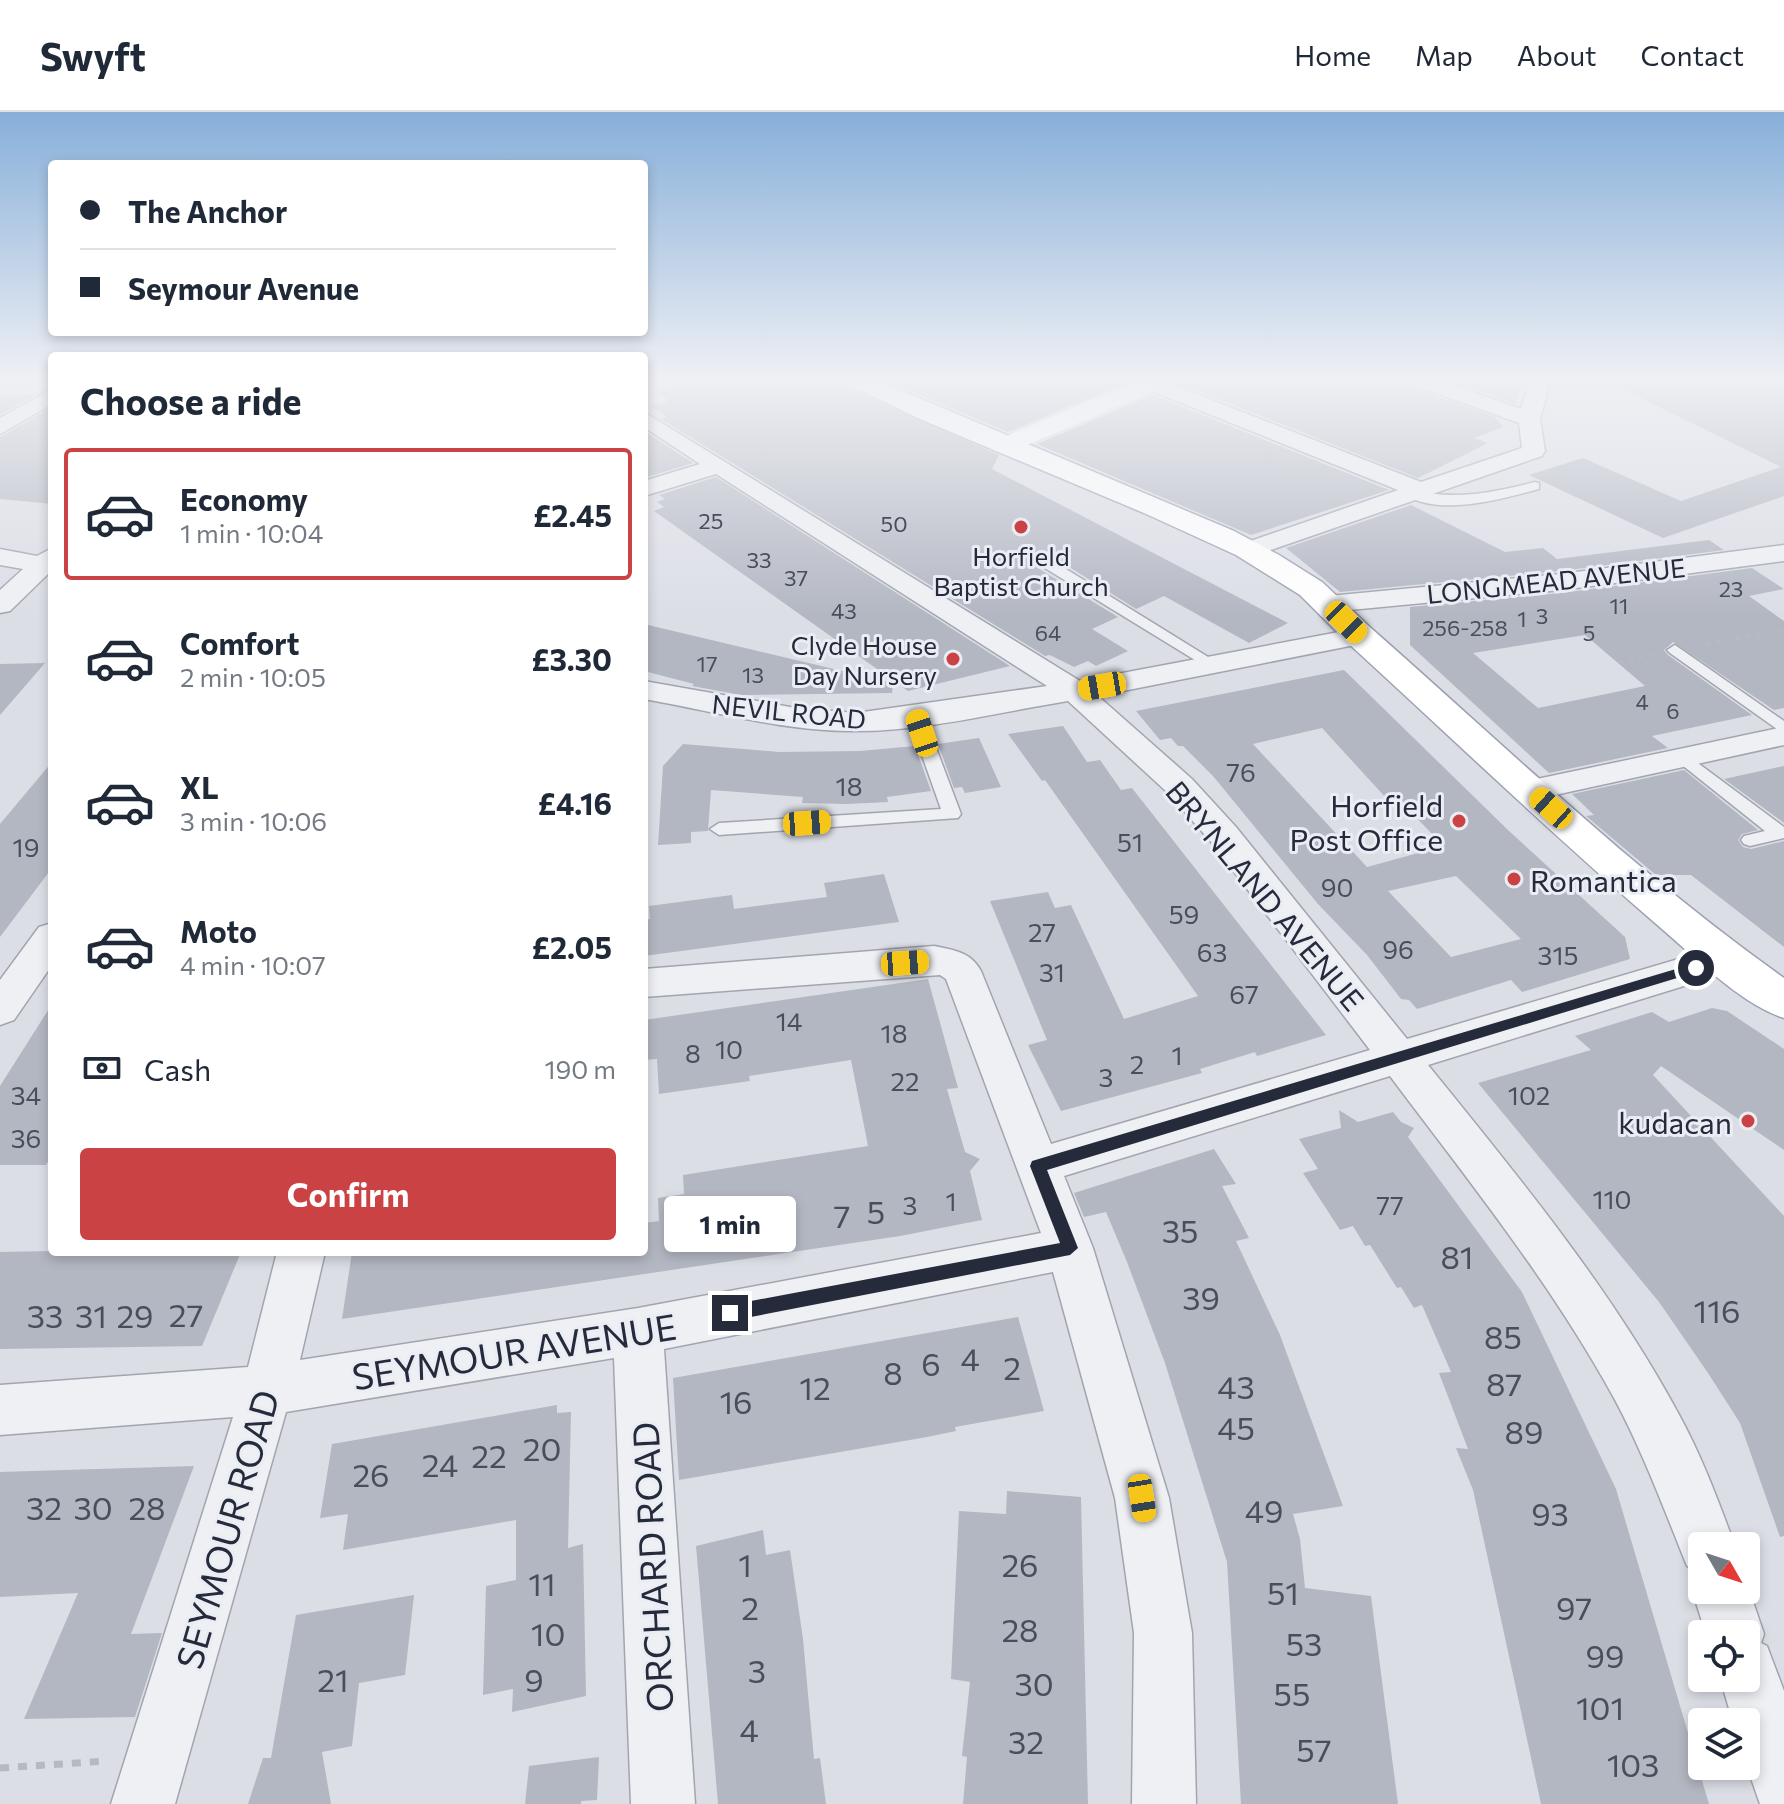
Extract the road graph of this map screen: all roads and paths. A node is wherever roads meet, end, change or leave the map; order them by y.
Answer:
1 (704, 458) edge
2 (1034, 458) edge
3 (1333, 458) edge
4 (1514, 458) edge
5 (716, 466) junction
6 (1535, 486) dead end
7 (648, 488) edge
8 (1414, 492) junction
9 (1248, 550) junction
10 (1784, 553) edge
11 (0, 557) edge
12 (1040, 559) dead end
13 (48, 562) edge
14 (48, 563) edge
15 (1329, 604) junction
16 (0, 605) edge
17 (1784, 630) edge
18 (1360, 636) junction
19 (1675, 650) junction
20 (1619, 662) dead end
21 (1213, 665) junction
22 (648, 691) edge
23 (1075, 691) junction
24 (916, 716) junction
25 (1784, 729) edge
26 (1784, 736) edge
27 (1683, 757) junction
28 (1532, 790) junction
29 (719, 829) dead end
30 (1750, 840) dead end
31 (48, 942) edge
32 (1726, 959) junction
33 (648, 983) edge
34 (1778, 991) edge
35 (0, 1010) edge
36 (1397, 1056) junction
37 (1038, 1166) junction
38 (1070, 1248) junction
39 (300, 1256) edge
40 (638, 1331) junction
41 (267, 1390) junction
42 (0, 1410) edge
43 (1702, 1532) edge
44 (1754, 1692) edge
45 (0, 1768) edge
46 (151, 1780) edge
47 (1784, 1785) edge
48 (663, 1804) edge
49 (1164, 1804) edge

1 - 5 street, BRYNLAND AVENUE
2 - 9 main road
3 - 8 street
4 - 8 street
5 - 7 street
5 - 23 street, BRYNLAND AVENUE
6 - 8 lane
8 - 9 street
9 - 15 main road
10 - 15 street, LONGMEAD AVENUE
11 - 13 street
12 - 21 lane
14 - 16 street
15 - 18 main road
17 - 19 path
18 - 21 street, NEVIL ROAD
18 - 28 main road
19 - 20 path
19 - 25 lane
21 - 23 street, NEVIL ROAD
22 - 24 street, NEVIL ROAD
23 - 24 street, NEVIL ROAD
23 - 36 street, BRYNLAND AVENUE
24 - 29 lane
26 - 27 street
27 - 28 street
27 - 30 lane
28 - 32 main road
31 - 35 street
32 - 34 main road
32 - 36 street
33 - 37 street
36 - 37 street
36 - 43 street, BRYNLAND AVENUE
37 - 38 street
38 - 40 street, SEYMOUR AVENUE
38 - 49 street
39 - 41 street, SEYMOUR ROAD
40 - 41 street, SEYMOUR AVENUE
40 - 48 street, ORCHARD ROAD
41 - 42 street, SEYMOUR AVENUE
41 - 46 street, SEYMOUR ROAD
44 - 47 street
45 - 46 path

